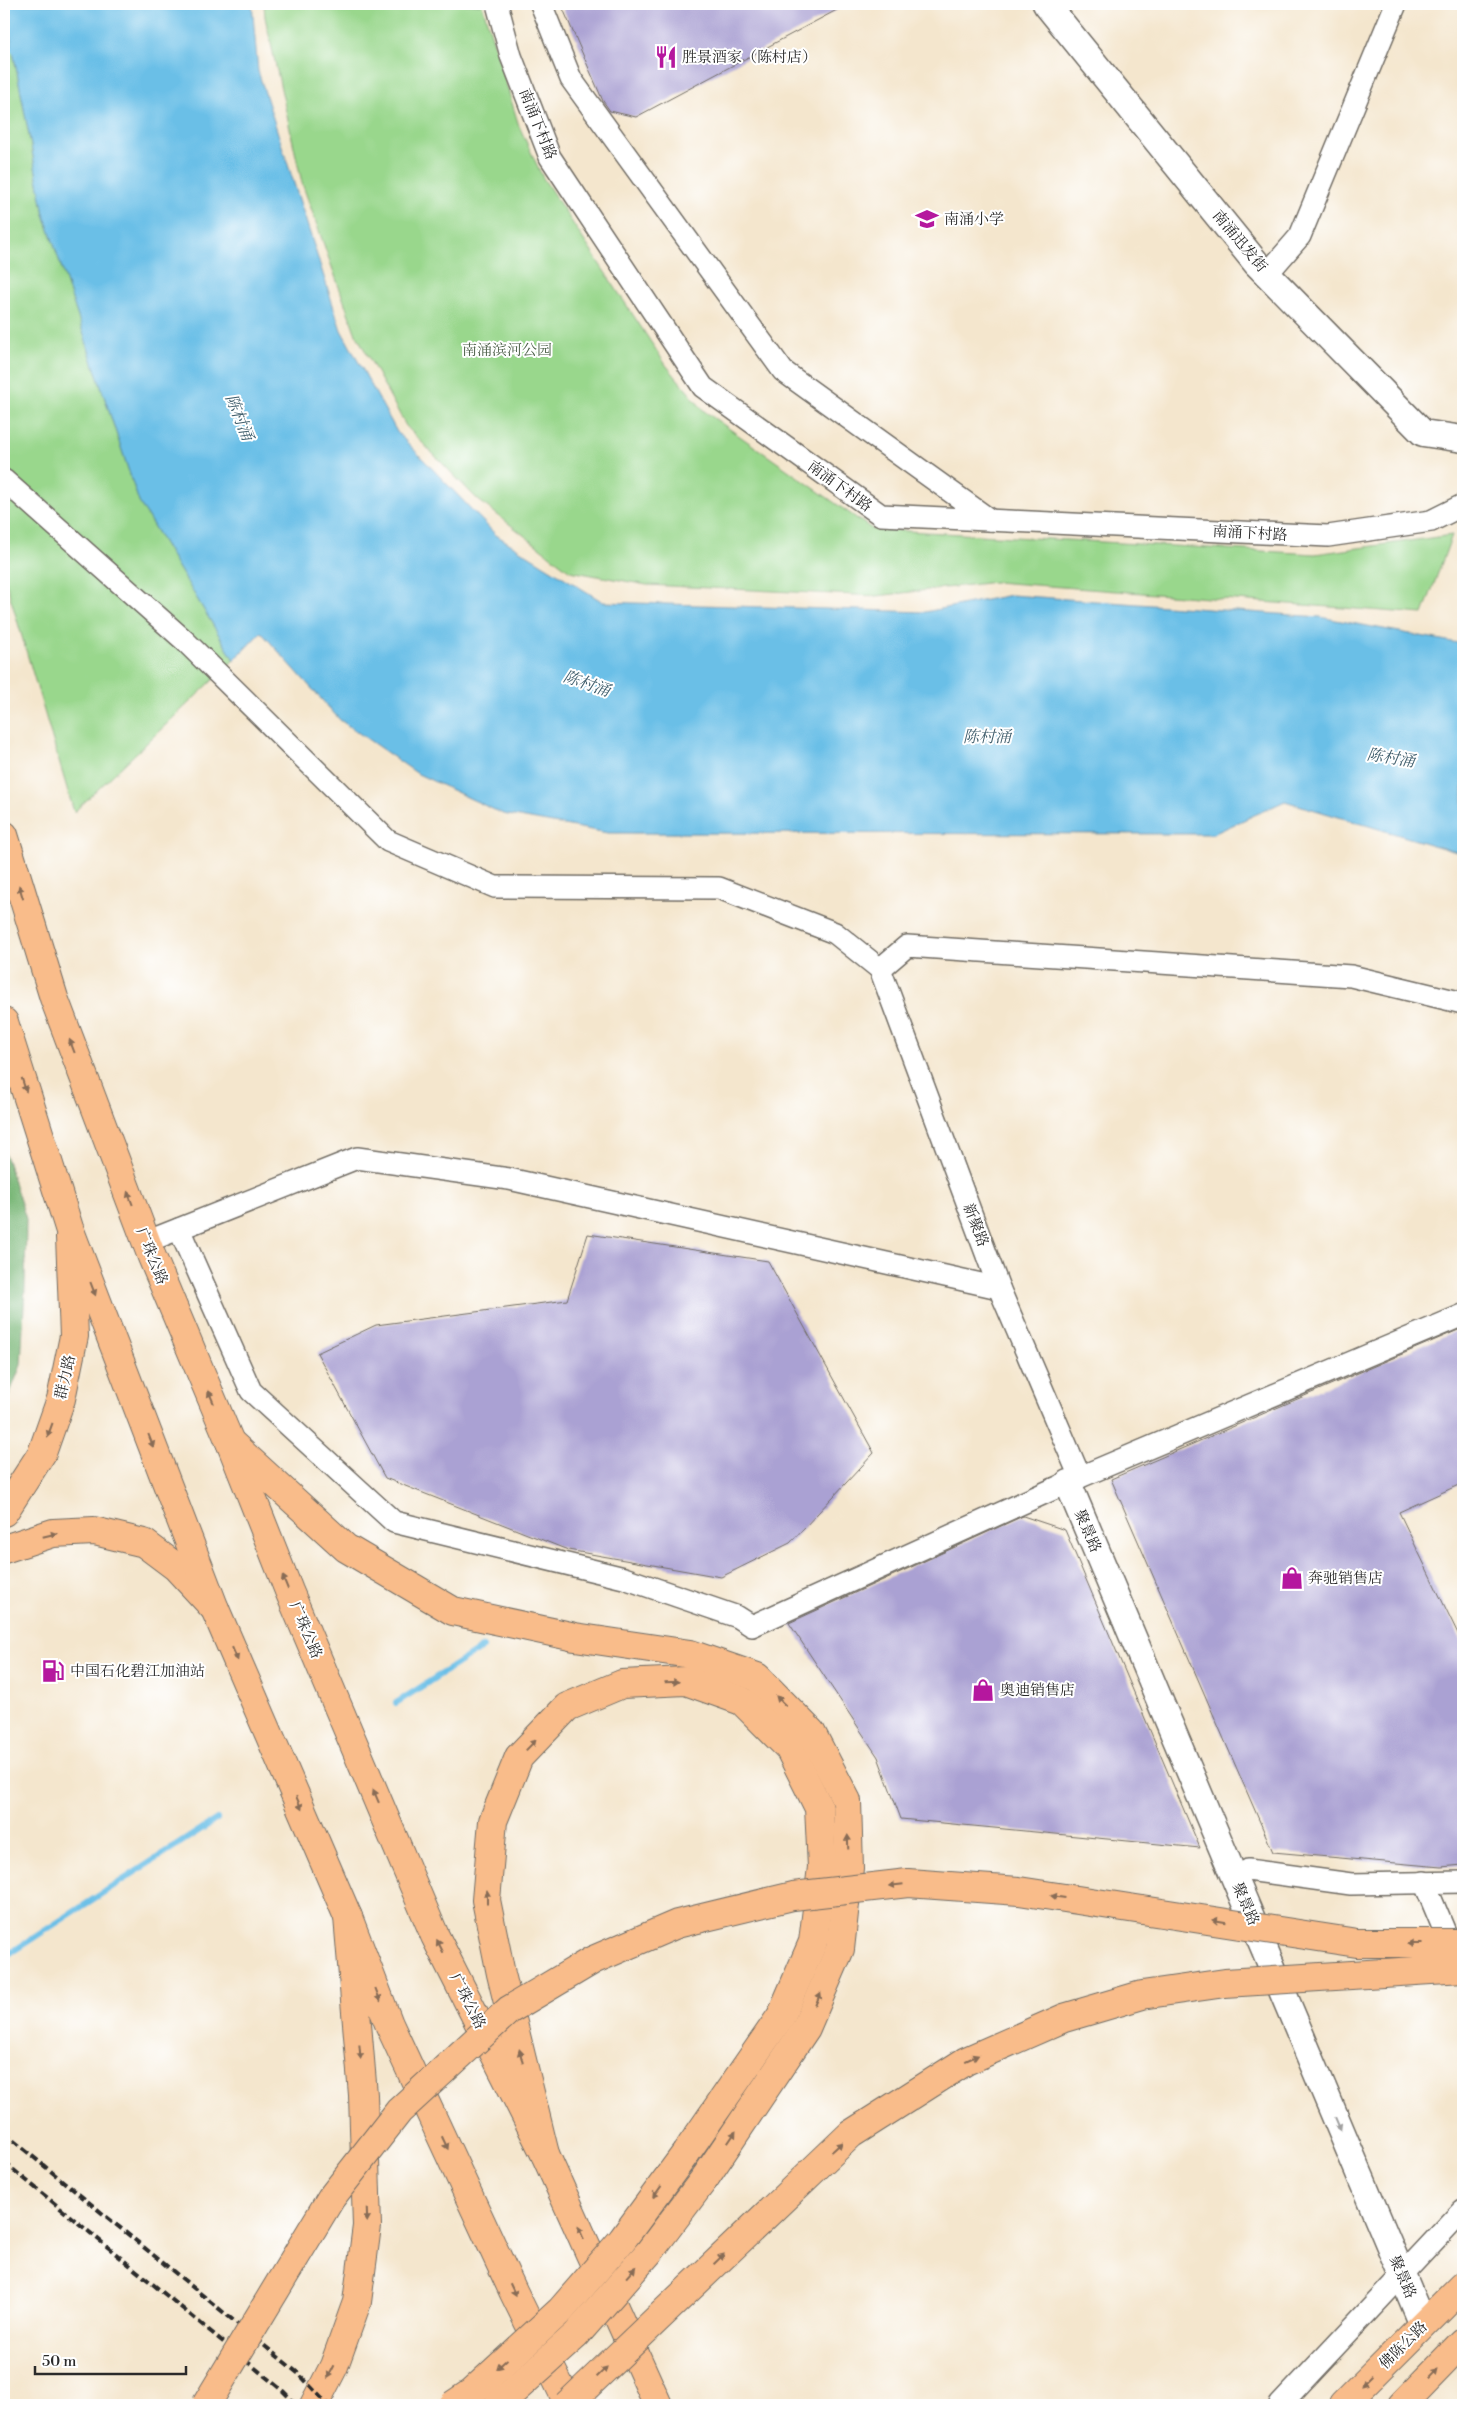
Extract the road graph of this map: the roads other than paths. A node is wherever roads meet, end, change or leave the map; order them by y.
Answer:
1 (497, 4) edge
2 (541, 4) edge
3 (1046, 4) edge
4 (1396, 4) edge
5 (1267, 274) junction
6 (1463, 439) edge
7 (4, 480) edge
8 (1463, 505) edge
9 (990, 520) junction
10 (4, 835) edge
11 (880, 968) junction
12 (1463, 1003) edge
13 (4, 1022) edge
14 (69, 1228) junction
15 (180, 1229) junction
16 (146, 1242) junction
17 (999, 1288) junction
18 (1463, 1315) edge
19 (230, 1442) junction
20 (1074, 1480) junction
21 (4, 1512) edge
22 (4, 1549) edge
23 (215, 1609) junction
24 (1248, 1870) junction
25 (1424, 1882) junction
26 (1463, 1882) edge
27 (348, 1917) junction
28 (1463, 1943) edge
29 (1463, 1968) edge
30 (1463, 1977) edge
31 (546, 2154) junction
32 (1463, 2210) edge
33 (1409, 2268) junction
34 (1463, 2285) edge
35 (1430, 2318) junction
36 (1463, 2343) edge
37 (206, 2405) edge
38 (314, 2405) edge
39 (453, 2405) edge
40 (498, 2405) edge
41 (568, 2405) edge
42 (658, 2405) edge
43 (1280, 2405) edge
44 (1343, 2405) edge
45 (1402, 2405) edge

1 - 9 street, 南涌下村路
2 - 9 street
3 - 5 street, 南涌迅发街
4 - 5 street
5 - 6 street, 南涌迅发街
7 - 11 street
8 - 9 street, 南涌下村路
16 -> 10 main road, 广珠公路
11 - 12 street
11 - 17 street, 新聚路
13 -> 14 main road
14 -> 21 main road, 群力路
14 -> 23 main road
15 - 16 street
15 - 17 street
15 - 20 street
19 -> 16 main road, 广珠公路
17 - 20 street, 新聚路
18 - 20 street
31 -> 19 main road, 广珠公路
40 -> 19 main road, bridge
20 - 24 street, 聚景路
20 -> 33 street, 聚景路
22 -> 23 main road
23 -> 27 main road
24 - 25 street
24 - 33 street, 聚景路
25 - 26 street
25 - 30 street
27 -> 38 main road
27 -> 41 main road
28 -> 37 main road, bridge
41 -> 29 main road, bridge
31 -> 39 main road, bridge
42 -> 31 main road, 广珠公路
32 - 33 street
33 - 35 street, 聚景路
33 - 43 street
34 - 35 main road, 佛陈公路
35 -> 44 main road, 佛陈公路
45 -> 36 main road

